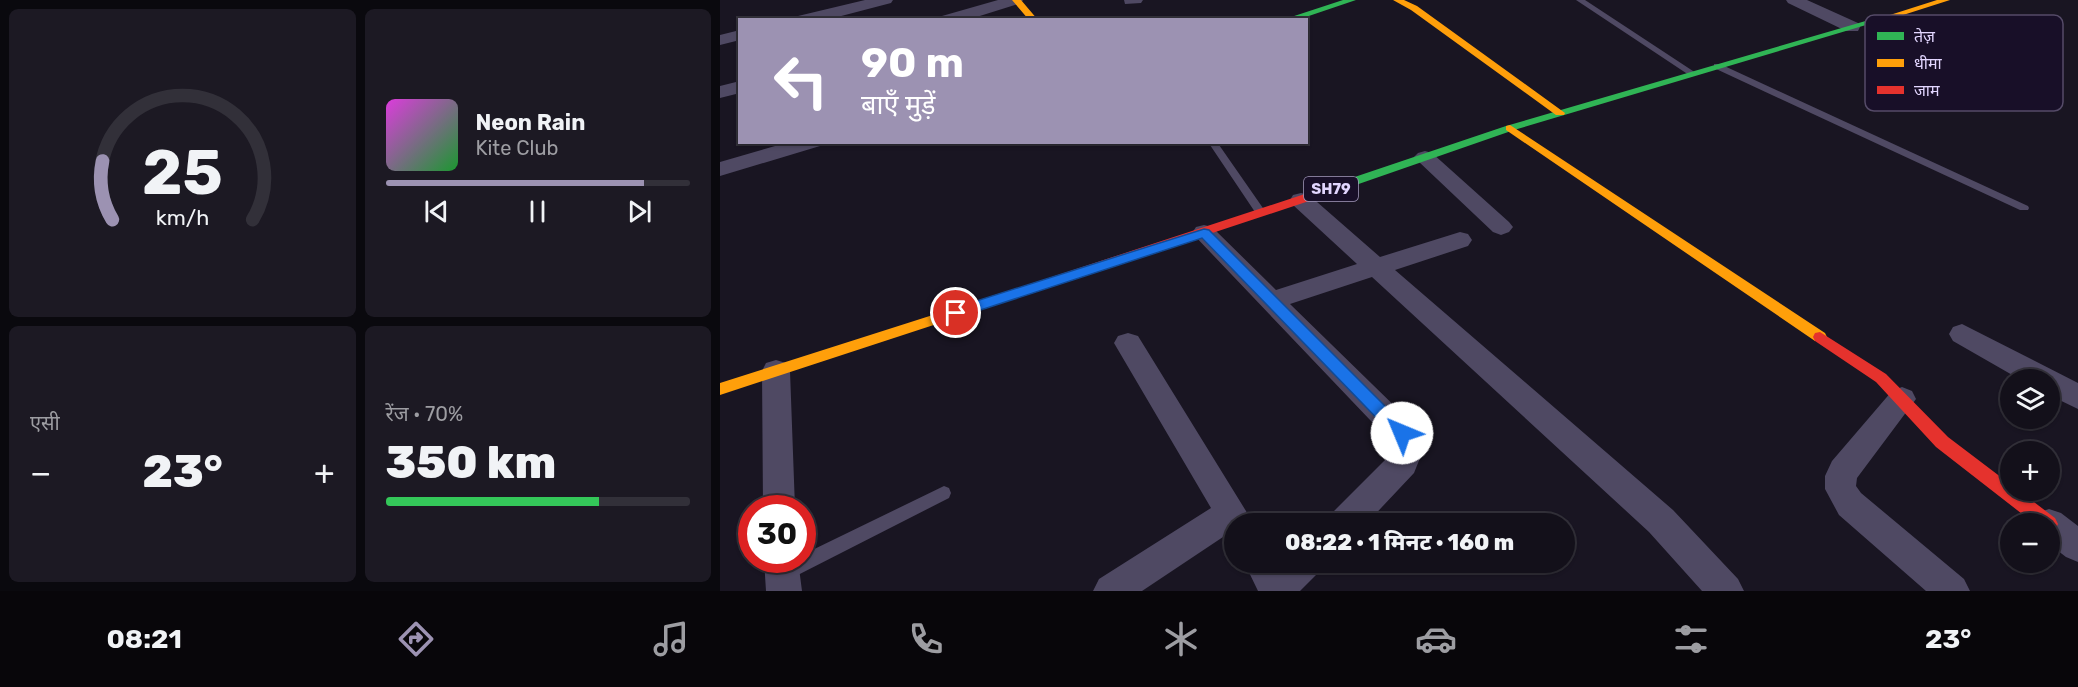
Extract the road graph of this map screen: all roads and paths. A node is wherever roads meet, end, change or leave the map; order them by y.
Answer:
1 (885, 0) edge
2 (1016, 0) edge
3 (1352, 0) edge
4 (1398, 0) edge
5 (1580, 0) edge
6 (1794, 0) edge
7 (1946, 0) edge
8 (1894, 15) edge
9 (812, 18) edge
10 (955, 18) edge
11 (1033, 18) edge
12 (1293, 18) edge
13 (1865, 23) edge
14 (1852, 27) junction
15 (738, 36) edge
16 (720, 40) edge
17 (720, 46) edge
18 (720, 54) edge
19 (1717, 66) junction
20 (1692, 73) junction
21 (738, 88) edge
22 (720, 92) edge
23 (1560, 113) junction
24 (1510, 128) junction
25 (806, 144) edge
26 (1213, 144) edge
27 (1425, 158) junction
28 (720, 169) edge
29 (1300, 200) junction
30 (2024, 208) dead end
31 (1262, 213) junction
32 (1501, 227) dead end
33 (1204, 233) junction
34 (1460, 240) dead end
35 (1378, 267) junction
36 (1270, 301) junction
37 (1962, 334) dead end
38 (1128, 344) dead end
39 (2027, 369) edge
40 (776, 371) junction
41 (2060, 387) edge
42 (720, 389) edge
43 (2078, 397) edge
44 (1902, 399) junction
45 (944, 493) dead end
46 (779, 495) edge
47 (1231, 513) edge
48 (1355, 513) edge
49 (2035, 513) edge
50 (1224, 524) edge
51 (2060, 532) edge
52 (2078, 546) edge
53 (1288, 573) edge
54 (782, 575) edge
55 (1273, 583) edge
56 (1112, 591) edge
57 (1726, 591) edge
58 (1952, 591) edge

1 - 9 street
2 - 10 street
2 - 11 main road
3 - 12 main road
4 - 23 main road
5 - 20 lane
6 - 14 street
7 - 8 main road, SH79
13 - 14 main road, SH79
14 - 19 main road, SH79
15 - 16 street
17 - 18 street
19 - 20 main road, SH79
19 - 30 lane
20 - 23 main road, SH79
21 - 22 street
23 - 24 main road, SH79
24 - 27 main road, SH79
24 - 44 main road
25 - 28 street
26 - 31 lane
27 - 29 main road, SH79
27 - 32 street
29 - 31 main road, SH79
29 - 35 street
31 - 33 main road, SH79
33 - 36 street
33 - 40 main road, SH79
34 - 35 street
35 - 36 street
35 - 57 street
36 - 48 street
37 - 39 street
38 - 47 street
40 - 42 main road, SH79
40 - 46 street
41 - 43 street
44 - 49 main road
44 - 58 street
45 - 54 lane
50 - 56 street
51 - 52 street
53 - 55 street

